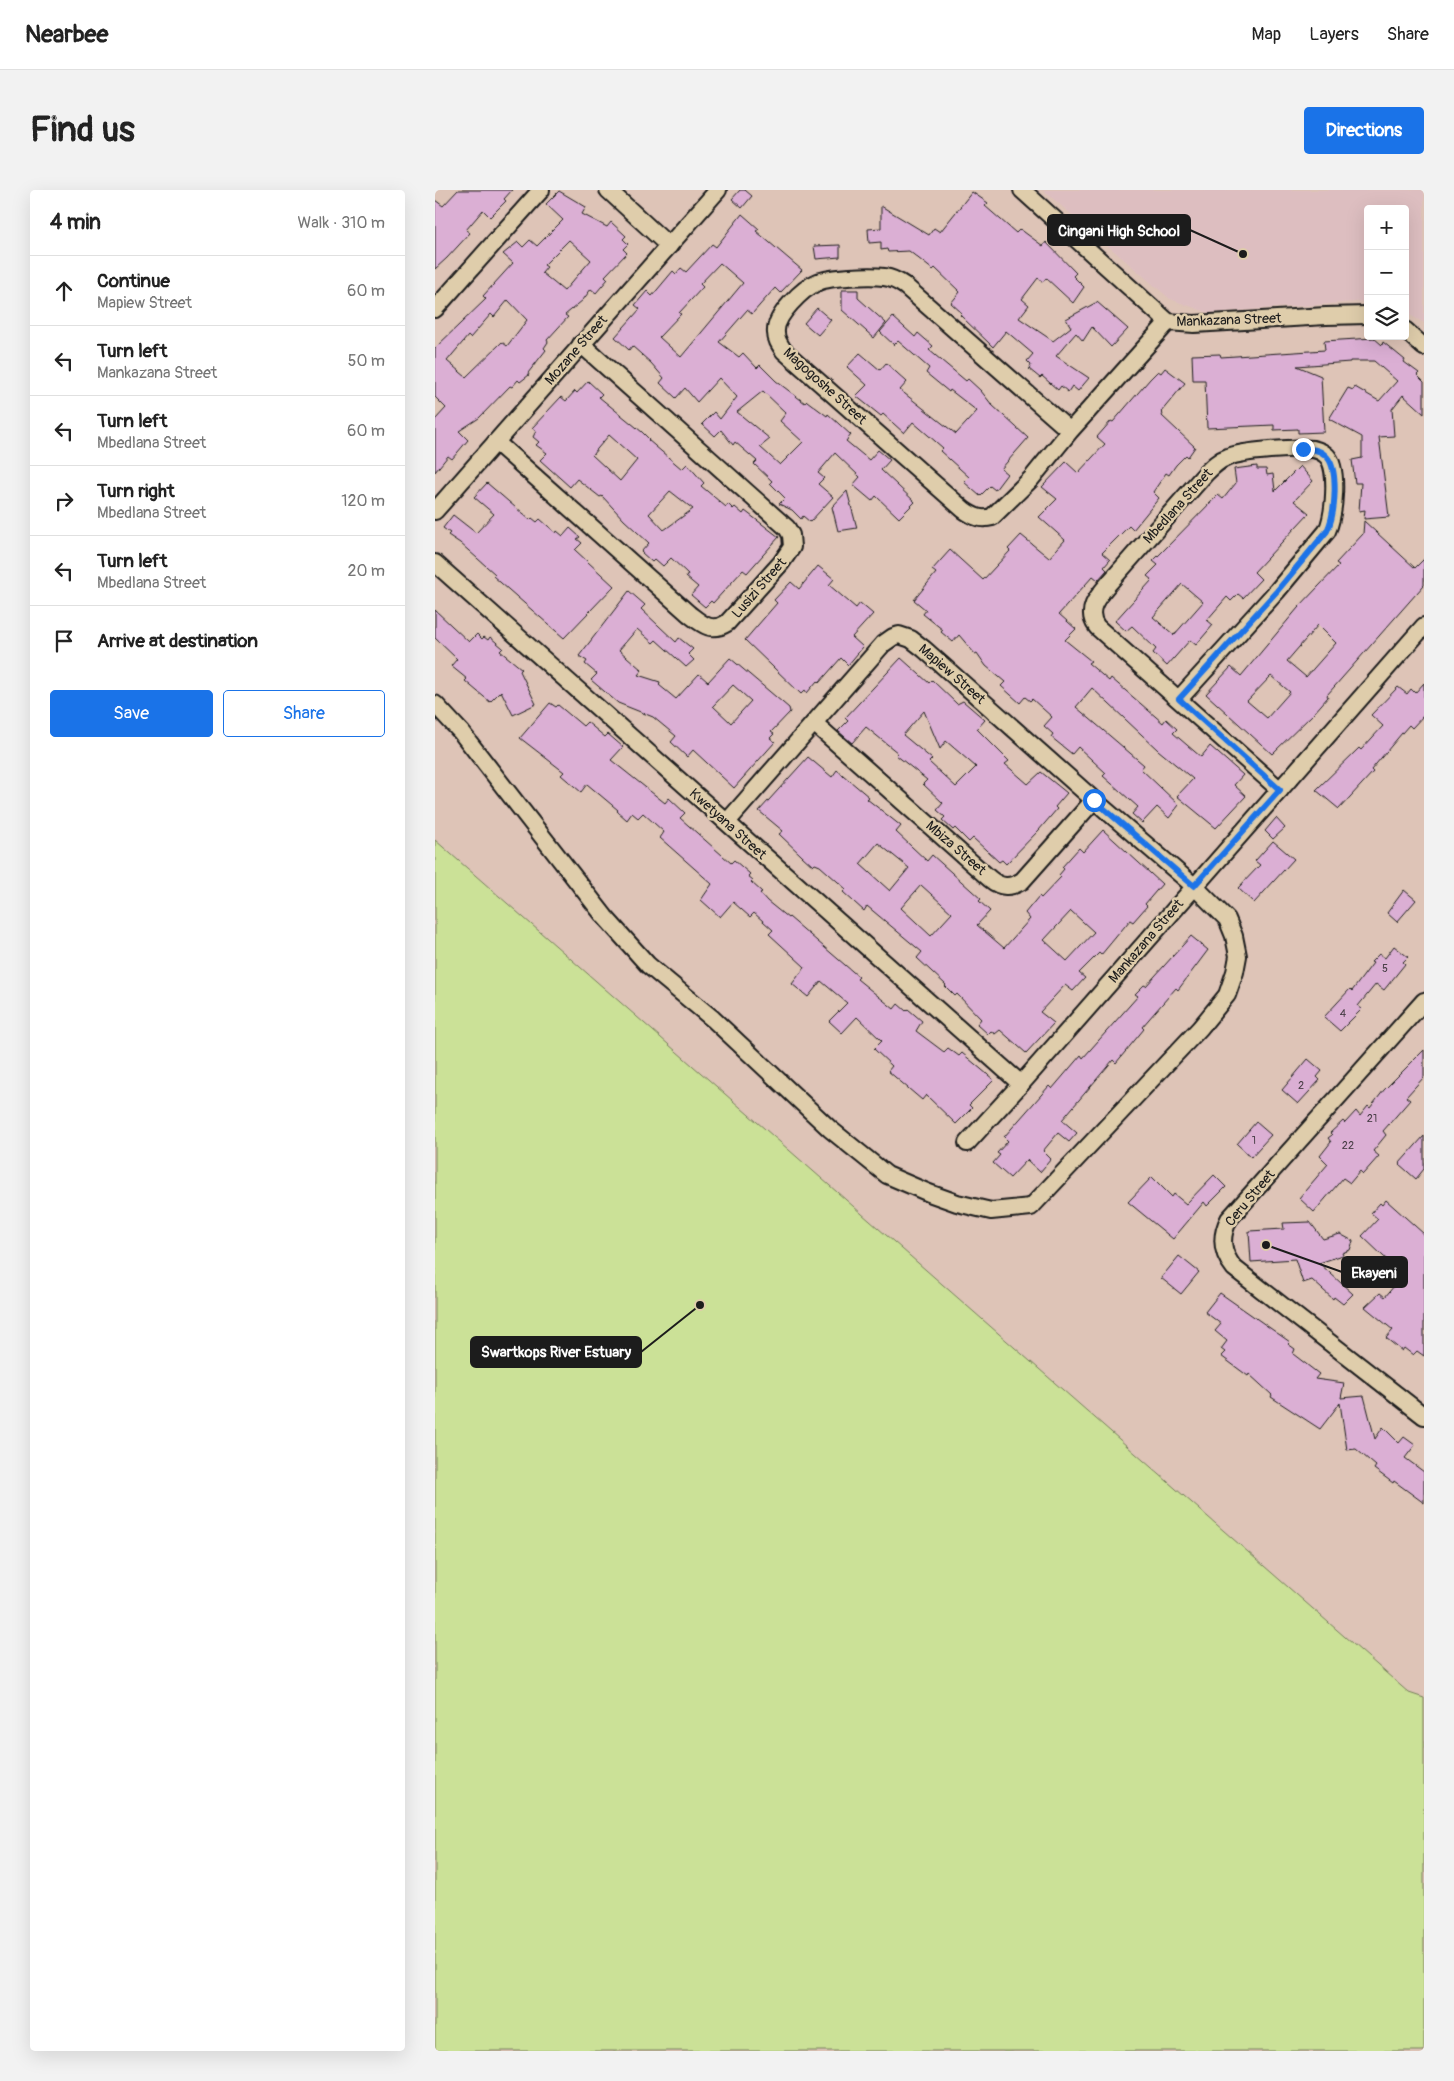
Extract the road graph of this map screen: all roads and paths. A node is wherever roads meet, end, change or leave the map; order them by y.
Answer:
1 (541, 190) edge
2 (608, 190) edge
3 (718, 190) edge
4 (1022, 190) edge
5 (669, 246) junction
6 (435, 309) edge
7 (1364, 315) edge
8 (1168, 322) junction
9 (1409, 334) edge
10 (581, 344) junction
11 (1424, 347) edge
12 (1070, 431) junction
13 (496, 442) junction
14 (435, 511) edge
15 (435, 562) edge
16 (1424, 626) edge
17 (1179, 699) junction
18 (435, 704) edge
19 (814, 723) junction
20 (1280, 790) junction
21 (1094, 800) junction
22 (727, 822) junction
23 (1194, 886) junction
24 (1424, 1000) edge
25 (1021, 1084) junction
26 (967, 1144) dead end
27 (1424, 1416) edge

1 - 6 street
2 - 5 street
3 - 5 street, Mozane Street
4 - 8 street, Mankazana Street
5 - 10 street, Mozane Street
7 - 8 street, Mankazana Street
8 - 12 street, Magogoshe Street
9 - 11 street
10 - 13 street, Mozane Street
10 - 13 street, Lusizi Street
12 - 12 street, Magogoshe Street
13 - 14 street, Mozane Street
15 - 22 street, Kwetyana Street
16 - 20 street, Mankazana Street
17 - 17 street, Mbedlana Street
17 - 20 street, Mbedlana Street
18 - 23 street, Mapiew Street
19 - 21 street, Mbiza Street
19 - 21 street, Mapiew Street
19 - 22 street, Mapiew Street
20 - 23 street, Mankazana Street
21 - 23 street, Mapiew Street
22 - 25 street, Kwetyana Street
23 - 25 street, Mankazana Street
24 - 27 street, Ceru Street
25 - 26 street, Mankazana Street

